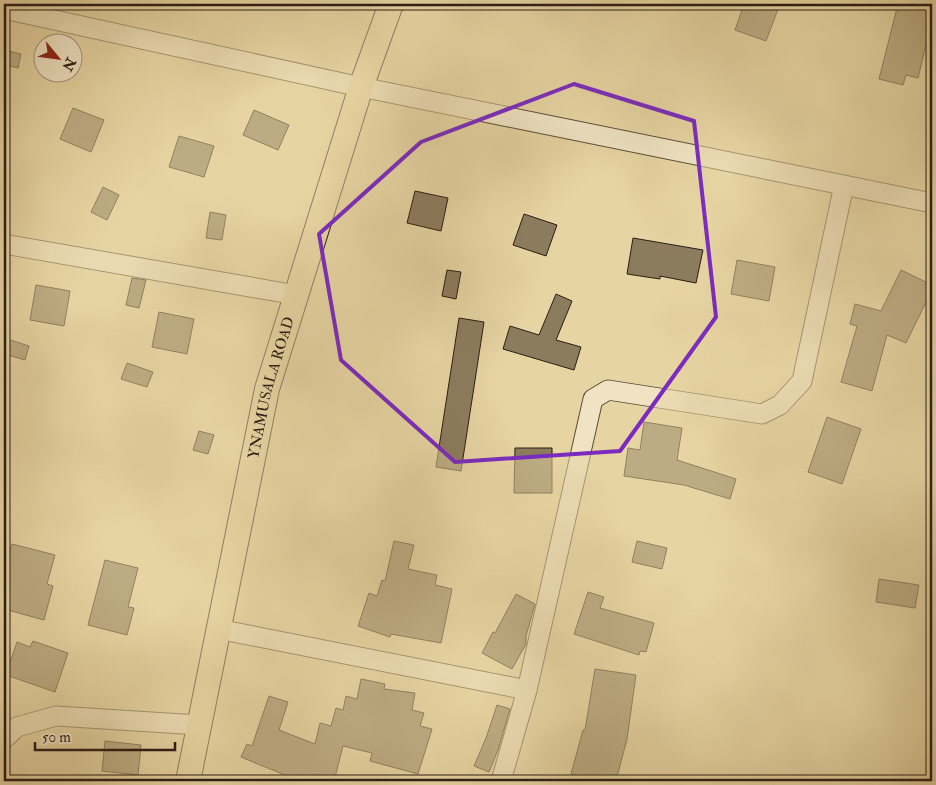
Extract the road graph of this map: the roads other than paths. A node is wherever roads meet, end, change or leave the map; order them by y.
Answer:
1 (391, 4) edge
2 (4, 10) edge
3 (54, 12) edge
4 (361, 87) junction
5 (844, 185) junction
6 (932, 204) edge
7 (4, 244) edge
8 (296, 295) junction
9 (218, 629) junction
10 (527, 690) junction
11 (199, 725) junction
12 (4, 739) edge
13 (188, 781) edge
14 (502, 781) edge

1 - 4 main road, YNAMUSALA ROAD
2 - 3 street
3 - 4 street
4 - 5 street
4 - 8 main road, YNAMUSALA ROAD
5 - 6 street
5 - 10 street
7 - 8 street
8 - 9 main road, YNAMUSALA ROAD
9 - 10 street
9 - 11 main road, YNAMUSALA ROAD
10 - 14 street
11 - 12 street
11 - 13 main road, YNAMUSALA ROAD

